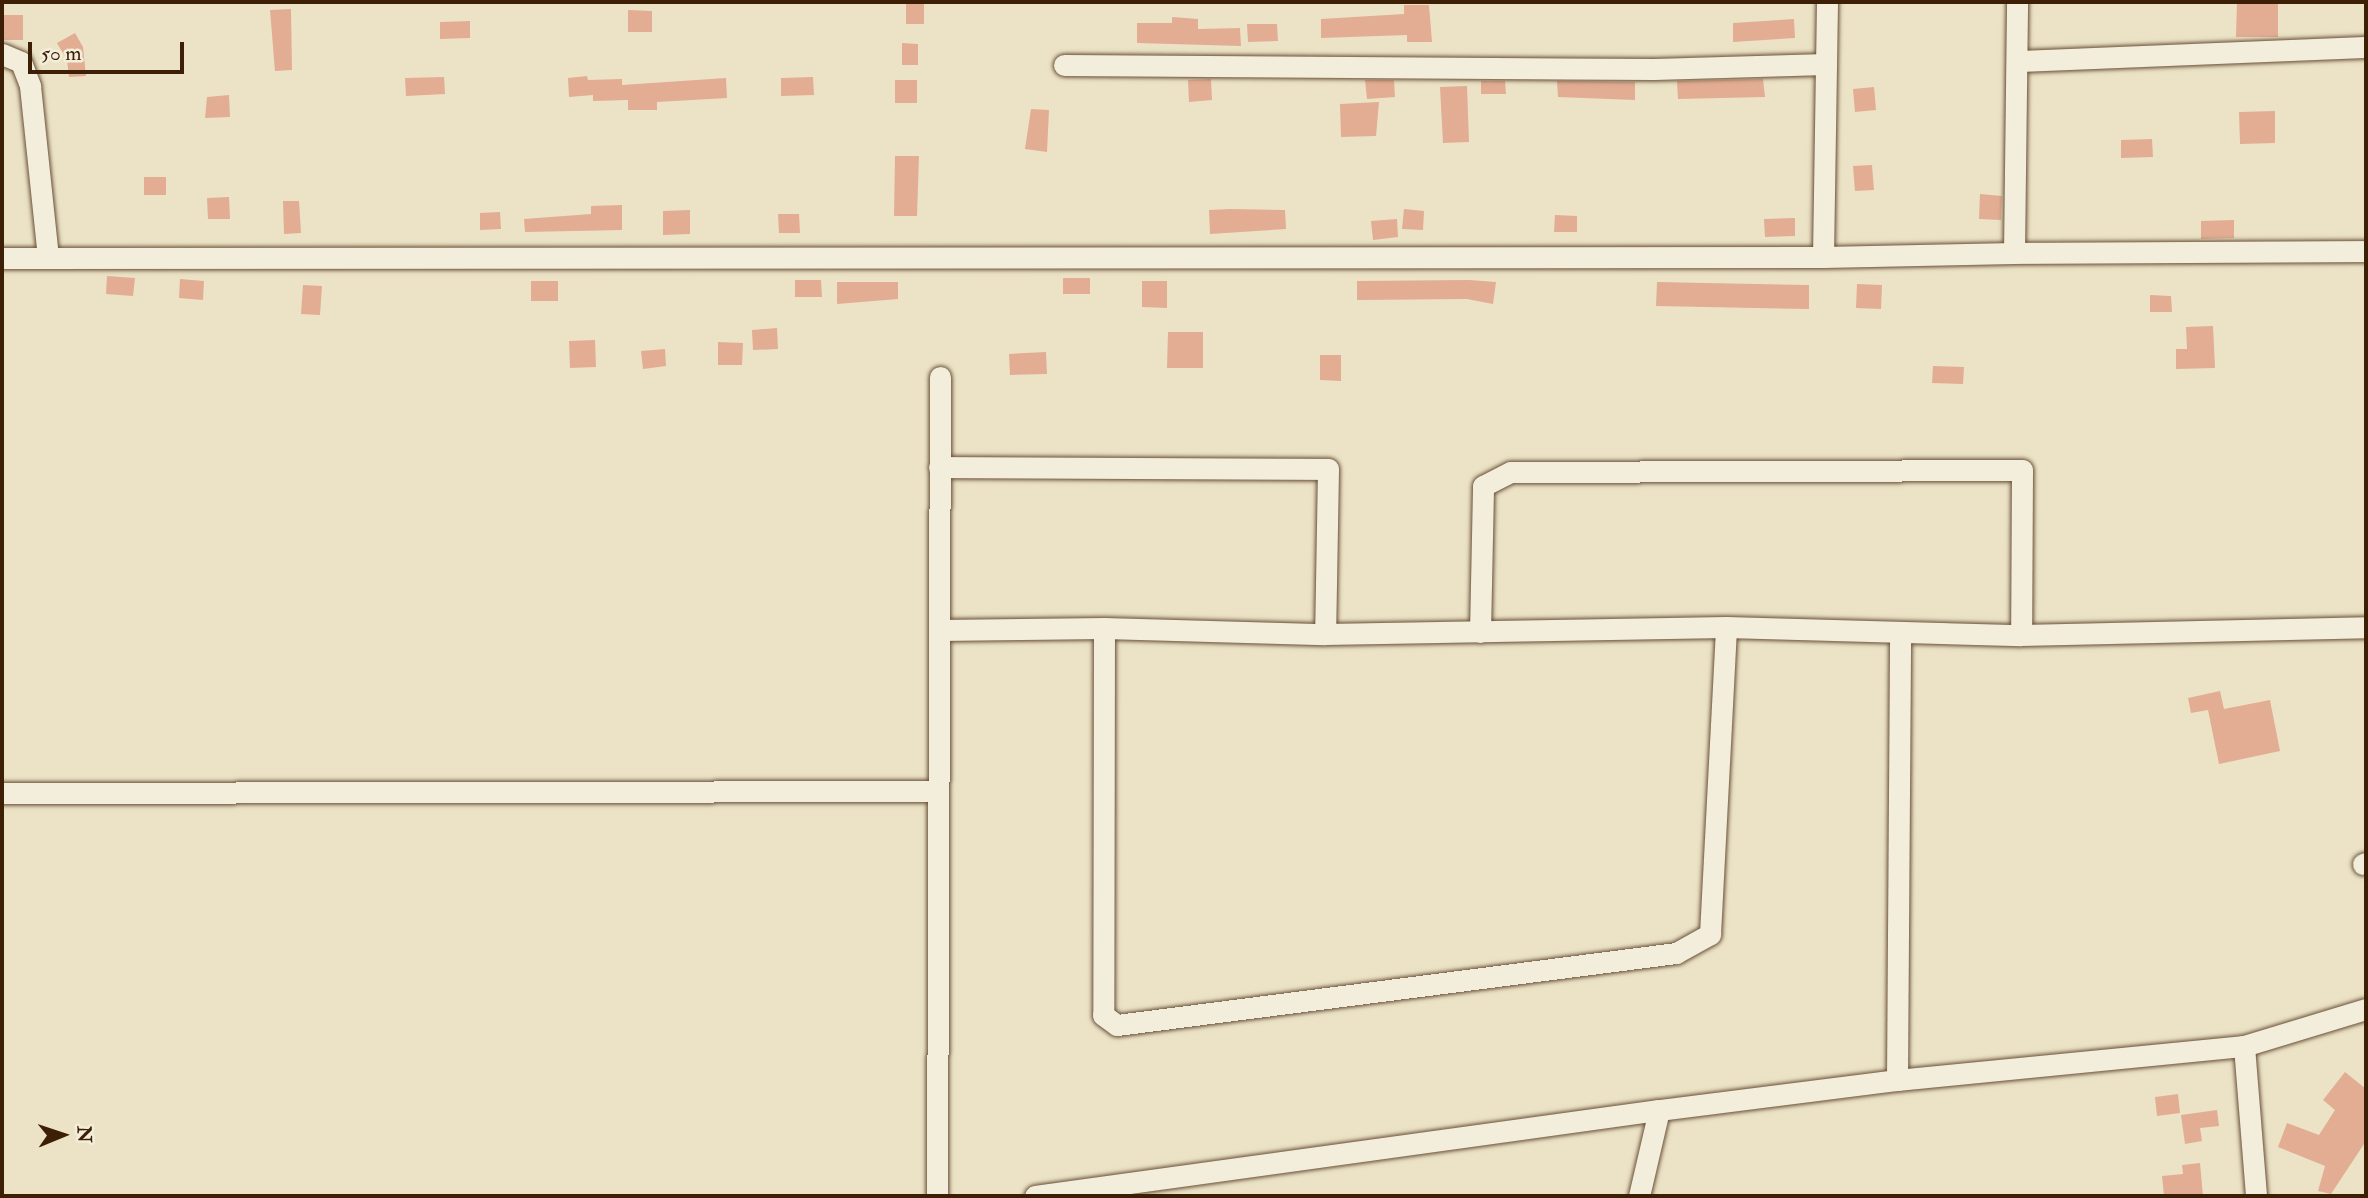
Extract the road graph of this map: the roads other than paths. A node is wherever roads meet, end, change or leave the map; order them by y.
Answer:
1 (1827, 2) edge
2 (2017, 2) edge
3 (2366, 47) edge
4 (2, 54) edge
5 (2018, 61) junction
6 (1826, 64) junction
7 (1064, 65) dead end
8 (2366, 251) edge
9 (2014, 253) junction
10 (1823, 257) junction
11 (2, 258) edge
12 (48, 258) junction
13 (940, 377) dead end
14 (939, 467) junction
15 (1726, 627) junction
16 (2366, 627) edge
17 (1104, 628) junction
18 (939, 630) junction
19 (1480, 632) junction
20 (1325, 634) junction
21 (1900, 634) junction
22 (2021, 635) junction
23 (936, 791) junction
24 (2, 793) edge
25 (2366, 1009) edge
26 (2244, 1046) junction
27 (1897, 1080) junction
28 (1659, 1110) junction
29 (937, 1196) edge
30 (1035, 1196) edge
31 (1639, 1196) edge
32 (2256, 1196) edge

1 - 6 street
2 - 5 street
3 - 5 street
4 - 12 street
5 - 9 street
6 - 7 street
6 - 10 street
8 - 9 street
9 - 10 street
10 - 12 street
11 - 12 street
13 - 14 street
14 - 18 street
14 - 20 street
15 - 17 street
15 - 19 street
15 - 21 street
16 - 22 street
17 - 18 street
17 - 20 street
18 - 23 street
19 - 20 street
19 - 22 street
21 - 22 street
21 - 27 street
23 - 24 street
23 - 29 street
25 - 26 street
26 - 27 street
26 - 32 street
27 - 28 street
28 - 30 street
28 - 31 street

